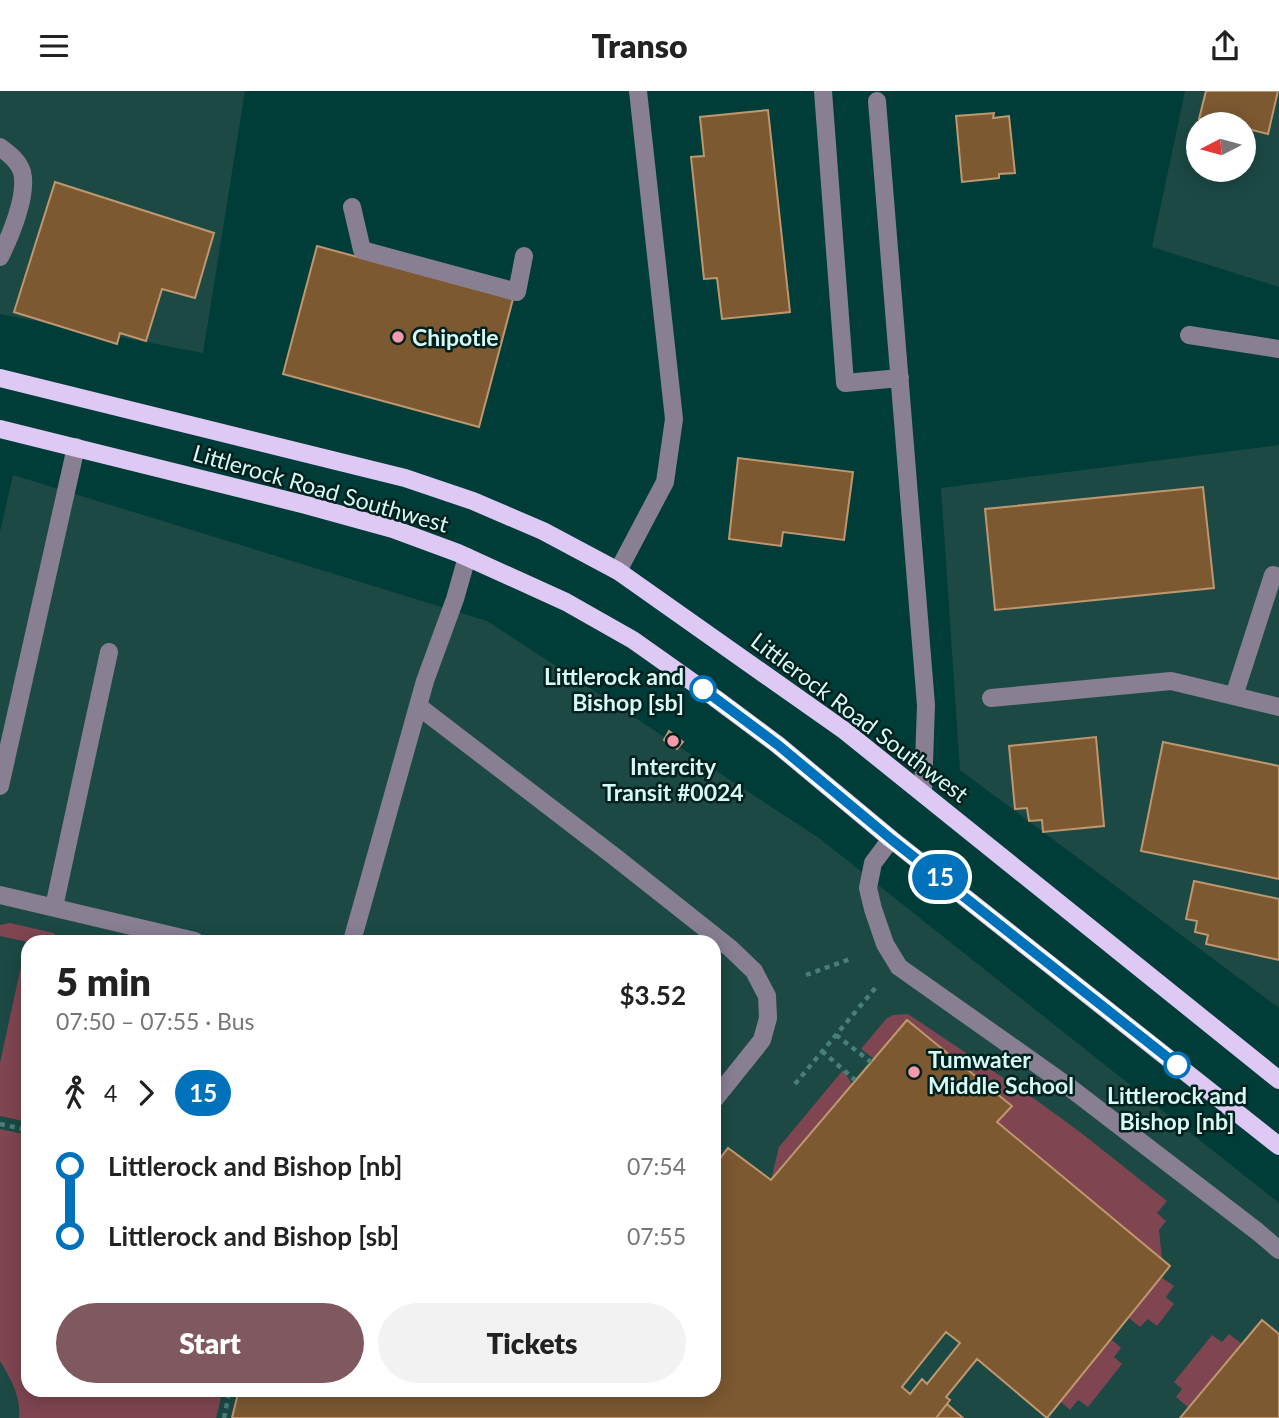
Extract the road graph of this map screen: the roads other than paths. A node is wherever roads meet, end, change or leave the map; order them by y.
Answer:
1 (638, 91) edge
2 (822, 91) edge
3 (877, 101) dead end
4 (0, 148) edge
5 (352, 207) dead end
6 (524, 256) dead end
7 (0, 257) edge
8 (1189, 335) dead end
9 (1279, 349) edge
10 (0, 378) edge
11 (900, 378) junction
12 (0, 429) edge
13 (76, 447) junction
14 (467, 557) junction
15 (618, 571) junction
16 (1279, 577) edge
17 (109, 652) dead end
18 (1234, 697) junction
19 (990, 698) dead end
20 (418, 706) junction
21 (1279, 707) edge
22 (0, 786) edge
23 (923, 792) junction
24 (891, 839) junction
25 (0, 895) edge
26 (54, 907) junction
27 (170, 935) edge
28 (354, 935) edge
29 (714, 935) edge
30 (721, 941) edge
31 (1279, 1080) edge
32 (721, 1091) edge
33 (1279, 1146) edge
34 (1279, 1250) edge

1 - 15 street
2 - 11 street
3 - 11 street
4 - 7 street
5 - 6 street
8 - 9 street
10 - 15 main road, Littlerock Road Southwest
11 - 23 street
12 - 13 main road, Littlerock Road Southwest
13 - 14 main road, Littlerock Road Southwest
13 - 22 street
14 - 20 street
14 - 24 main road, Littlerock Road Southwest
15 - 23 main road, Littlerock Road Southwest
16 - 18 street
17 - 26 street
18 - 19 street
18 - 21 street
20 - 28 street
20 - 29 street
23 - 31 main road, Littlerock Road Southwest
24 - 33 main road, Littlerock Road Southwest
24 - 34 street
25 - 26 street
26 - 27 street
30 - 32 street

